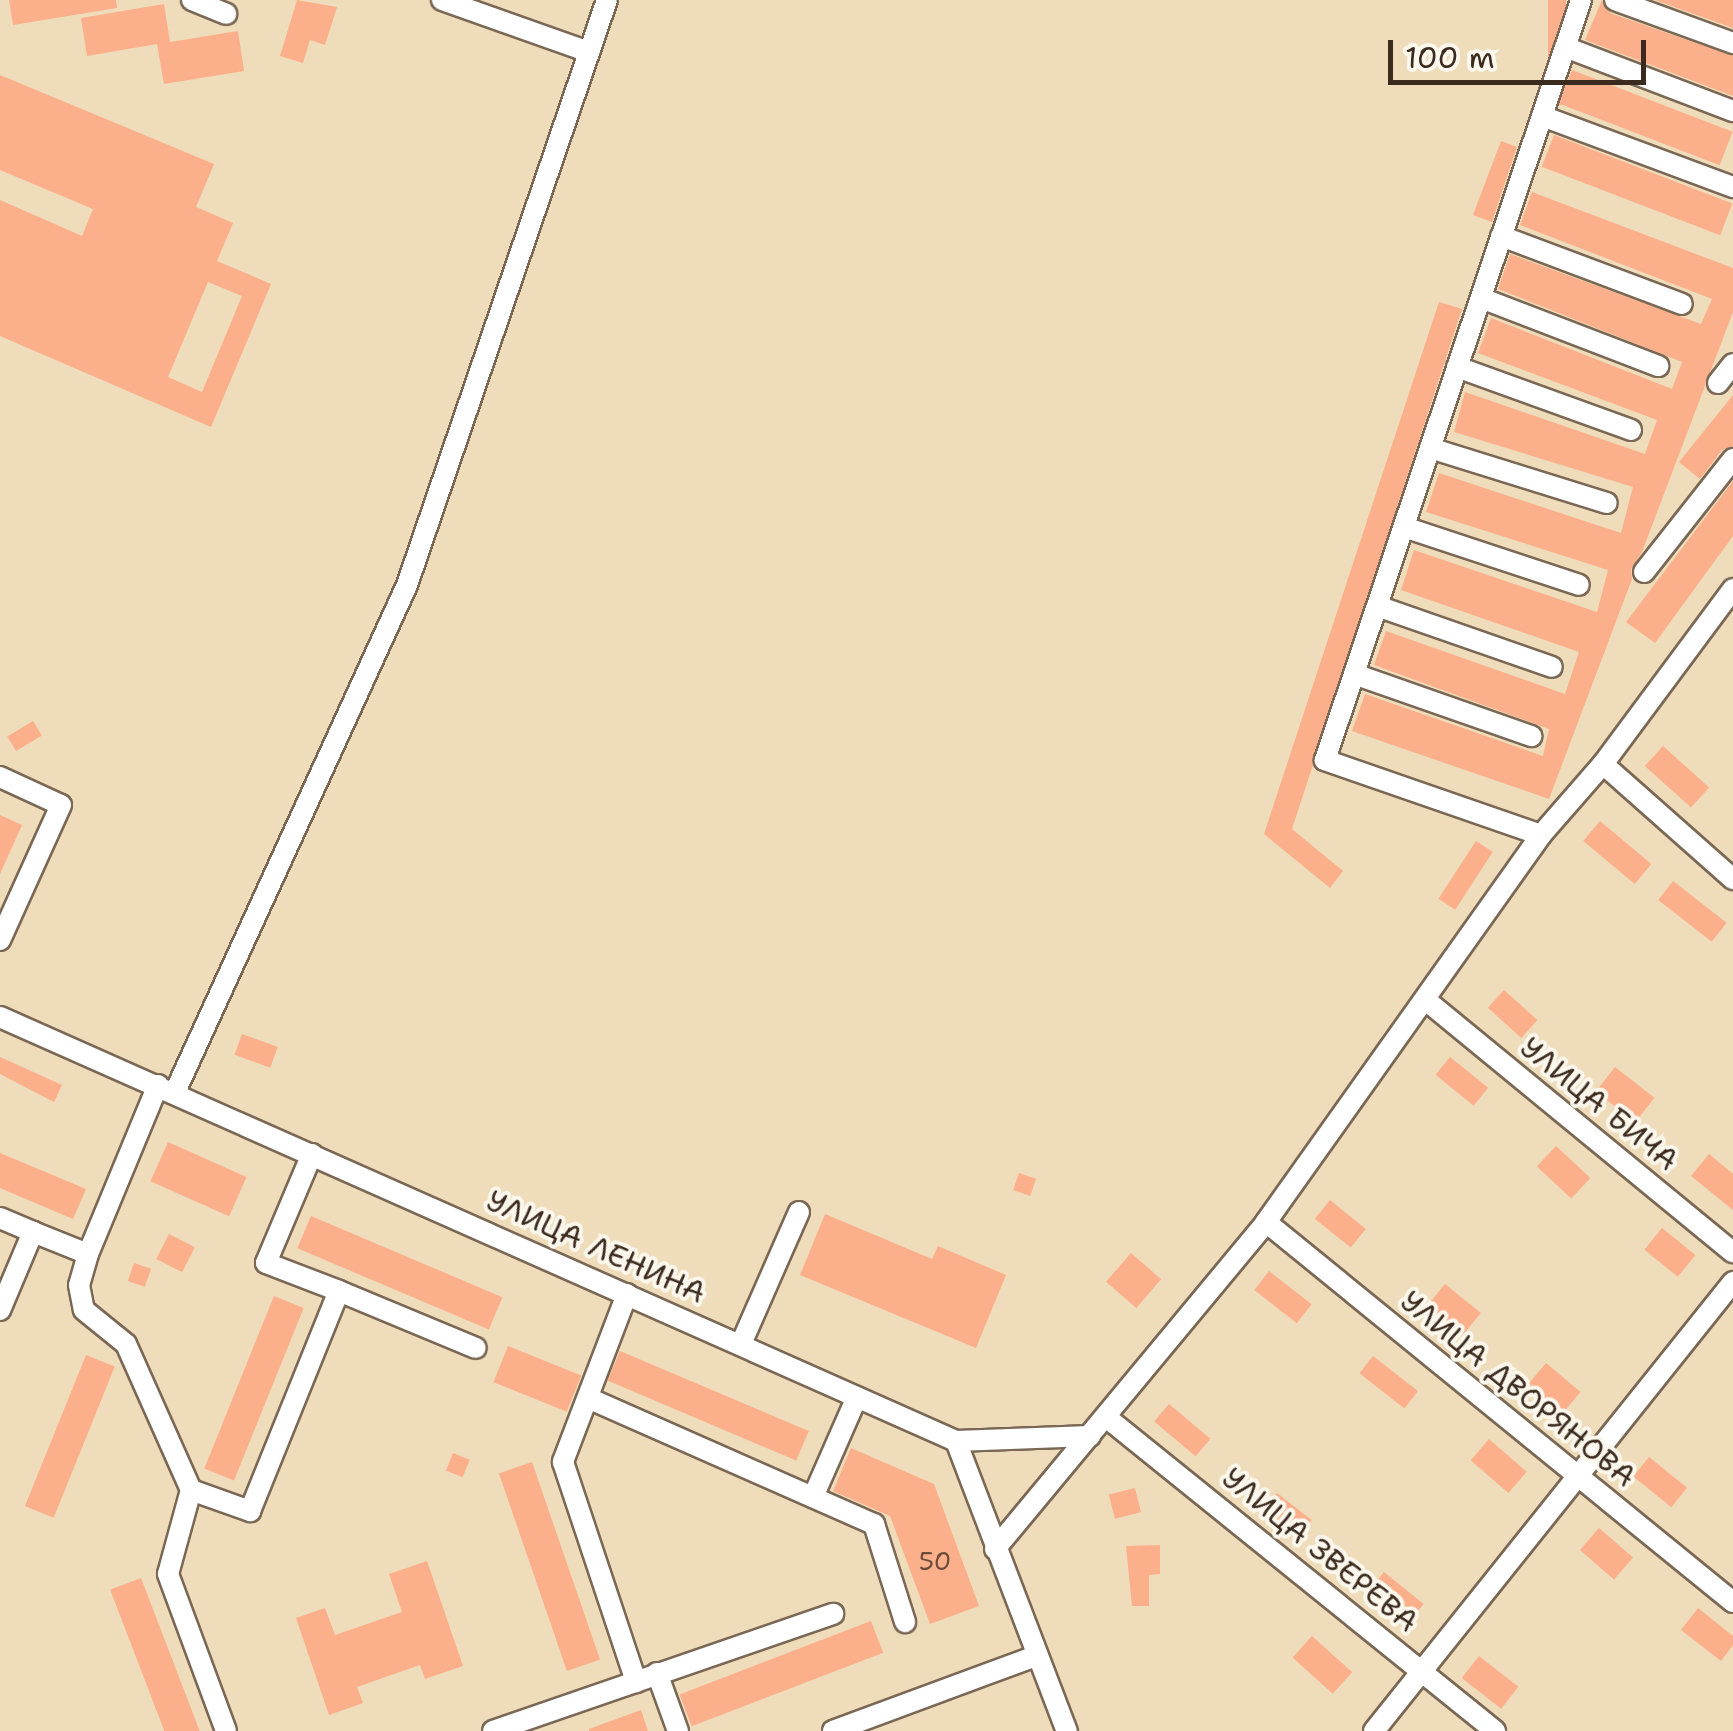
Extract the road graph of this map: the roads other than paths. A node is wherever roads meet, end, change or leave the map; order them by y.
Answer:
1 (192, 0) edge
2 (442, 0) edge
3 (607, 0) edge
4 (1580, 0) edge
5 (1614, 0) edge
6 (226, 14) dead end
7 (1733, 43) edge
8 (1565, 47) junction
9 (589, 52) junction
10 (1733, 111) edge
11 (1542, 116) junction
12 (1733, 188) edge
13 (1501, 236) junction
14 (1481, 298) junction
15 (1682, 304) dead end
16 (1733, 364) edge
17 (1658, 366) dead end
18 (1457, 368) junction
19 (1718, 384) dead end
20 (1631, 430) dead end
21 (1430, 448) junction
22 (1733, 459) edge
23 (1607, 504) dead end
24 (1404, 527) junction
25 (1644, 572) dead end
26 (1580, 585) dead end
27 (1733, 590) edge
28 (1377, 606) junction
29 (1552, 667) dead end
30 (1354, 674) junction
31 (1531, 736) dead end
32 (1604, 764) junction
33 (0, 777) edge
34 (1541, 835) junction
35 (1733, 879) edge
36 (0, 940) edge
37 (1427, 1001) junction
38 (0, 1017) edge
39 (166, 1088) junction
40 (312, 1154) junction
41 (799, 1212) dead end
42 (0, 1218) edge
43 (1266, 1222) junction
44 (33, 1232) junction
45 (1733, 1252) edge
46 (88, 1254) junction
47 (1733, 1282) edge
48 (338, 1291) junction
49 (627, 1294) junction
50 (0, 1310) edge
51 (740, 1344) junction
52 (476, 1348) dead end
53 (857, 1397) junction
54 (588, 1398) junction
55 (1106, 1417) junction
56 (1090, 1436) junction
57 (956, 1440) junction
58 (1578, 1477) junction
59 (191, 1490) junction
60 (813, 1497) junction
61 (996, 1549) junction
62 (1733, 1602) edge
63 (833, 1614) dead end
64 (905, 1622) dead end
65 (1036, 1656) junction
66 (1422, 1670) junction
67 (657, 1674) junction
68 (636, 1682) junction
69 (545, 1722) edge
70 (226, 1731) edge
71 (493, 1731) edge
72 (678, 1731) edge
73 (833, 1731) edge
74 (1067, 1731) edge
75 (1374, 1731) edge
76 (1495, 1731) edge

1 - 6 street
2 - 9 street
3 - 9 street
4 - 8 street
5 - 7 street
8 - 10 street
8 - 11 street
9 - 39 street
11 - 12 street
11 - 13 street
13 - 14 street
13 - 15 street
14 - 17 street
14 - 18 street
16 - 19 street
18 - 20 street
18 - 21 street
21 - 23 street
21 - 24 street
22 - 25 street
24 - 26 street
24 - 28 street
27 - 32 street
28 - 29 street
28 - 30 street
30 - 31 street
30 - 34 street
32 - 34 street
32 - 35 street
33 - 36 street
34 - 37 street
37 - 43 street
37 - 45 street, УЛИЦА БИЧА
38 - 39 street, УЛИЦА ЛЕНИНА
39 - 40 street, УЛИЦА ЛЕНИНА
39 - 46 street
40 - 48 street
40 - 49 street, УЛИЦА ЛЕНИНА
41 - 51 street
42 - 44 street
43 - 55 street
43 - 58 street, УЛИЦА ДВОРЯНОВА
44 - 46 street
44 - 50 street
46 - 59 street
47 - 58 street
48 - 52 street
48 - 59 street
49 - 51 street, УЛИЦА ЛЕНИНА
49 - 54 street
51 - 53 street, УЛИЦА ЛЕНИНА
53 - 57 street, УЛИЦА ЛЕНИНА
53 - 60 street
54 - 60 street
54 - 68 street
55 - 56 street
55 - 66 street, УЛИЦА ЗВЕРЕВА
56 - 57 street
56 - 61 street
57 - 61 street
58 - 62 street, УЛИЦА ДВОРЯНОВА
58 - 66 street
59 - 70 street
60 - 64 street
61 - 65 street
63 - 67 street
65 - 73 street
65 - 74 street
66 - 75 street
66 - 76 street, УЛИЦА ЗВЕРЕВА
67 - 68 street
67 - 72 street
68 - 69 street
69 - 71 street

